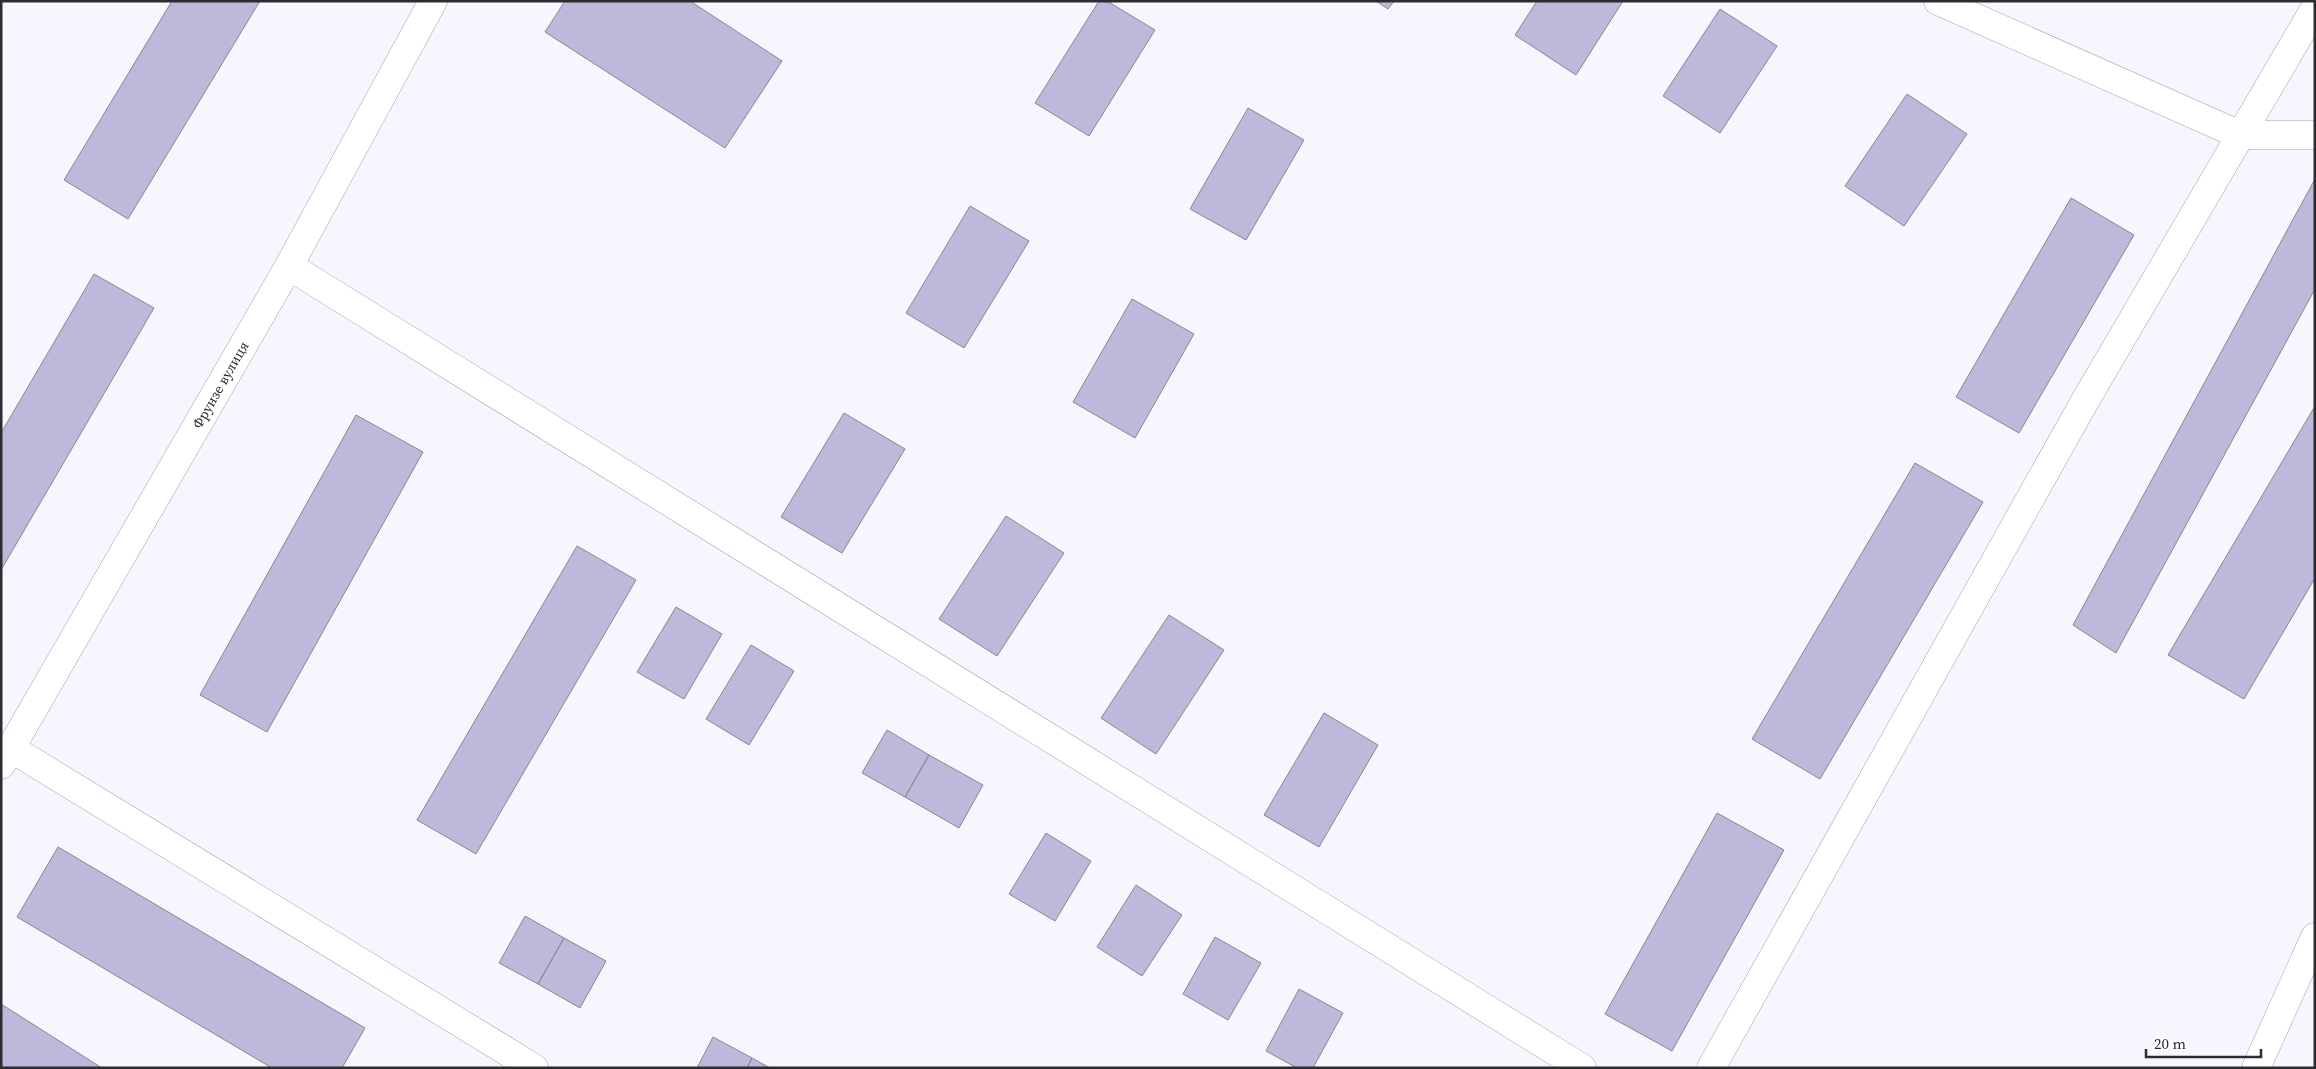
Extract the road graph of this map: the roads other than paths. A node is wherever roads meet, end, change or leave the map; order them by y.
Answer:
1 (433, 1) edge
2 (1938, 1) edge
3 (2315, 8) edge
4 (2240, 135) junction
5 (2315, 135) edge
6 (289, 266) junction
7 (7, 757) edge
8 (2315, 938) edge
9 (534, 1068) edge
10 (1582, 1068) edge
11 (1711, 1068) edge
12 (2256, 1068) edge

1 - 6 street, Фрунзе вулиця
2 - 4 street
3 - 4 street
4 - 5 street
4 - 11 street
6 - 7 street, Фрунзе вулиця
6 - 10 street
7 - 9 street
8 - 12 street

